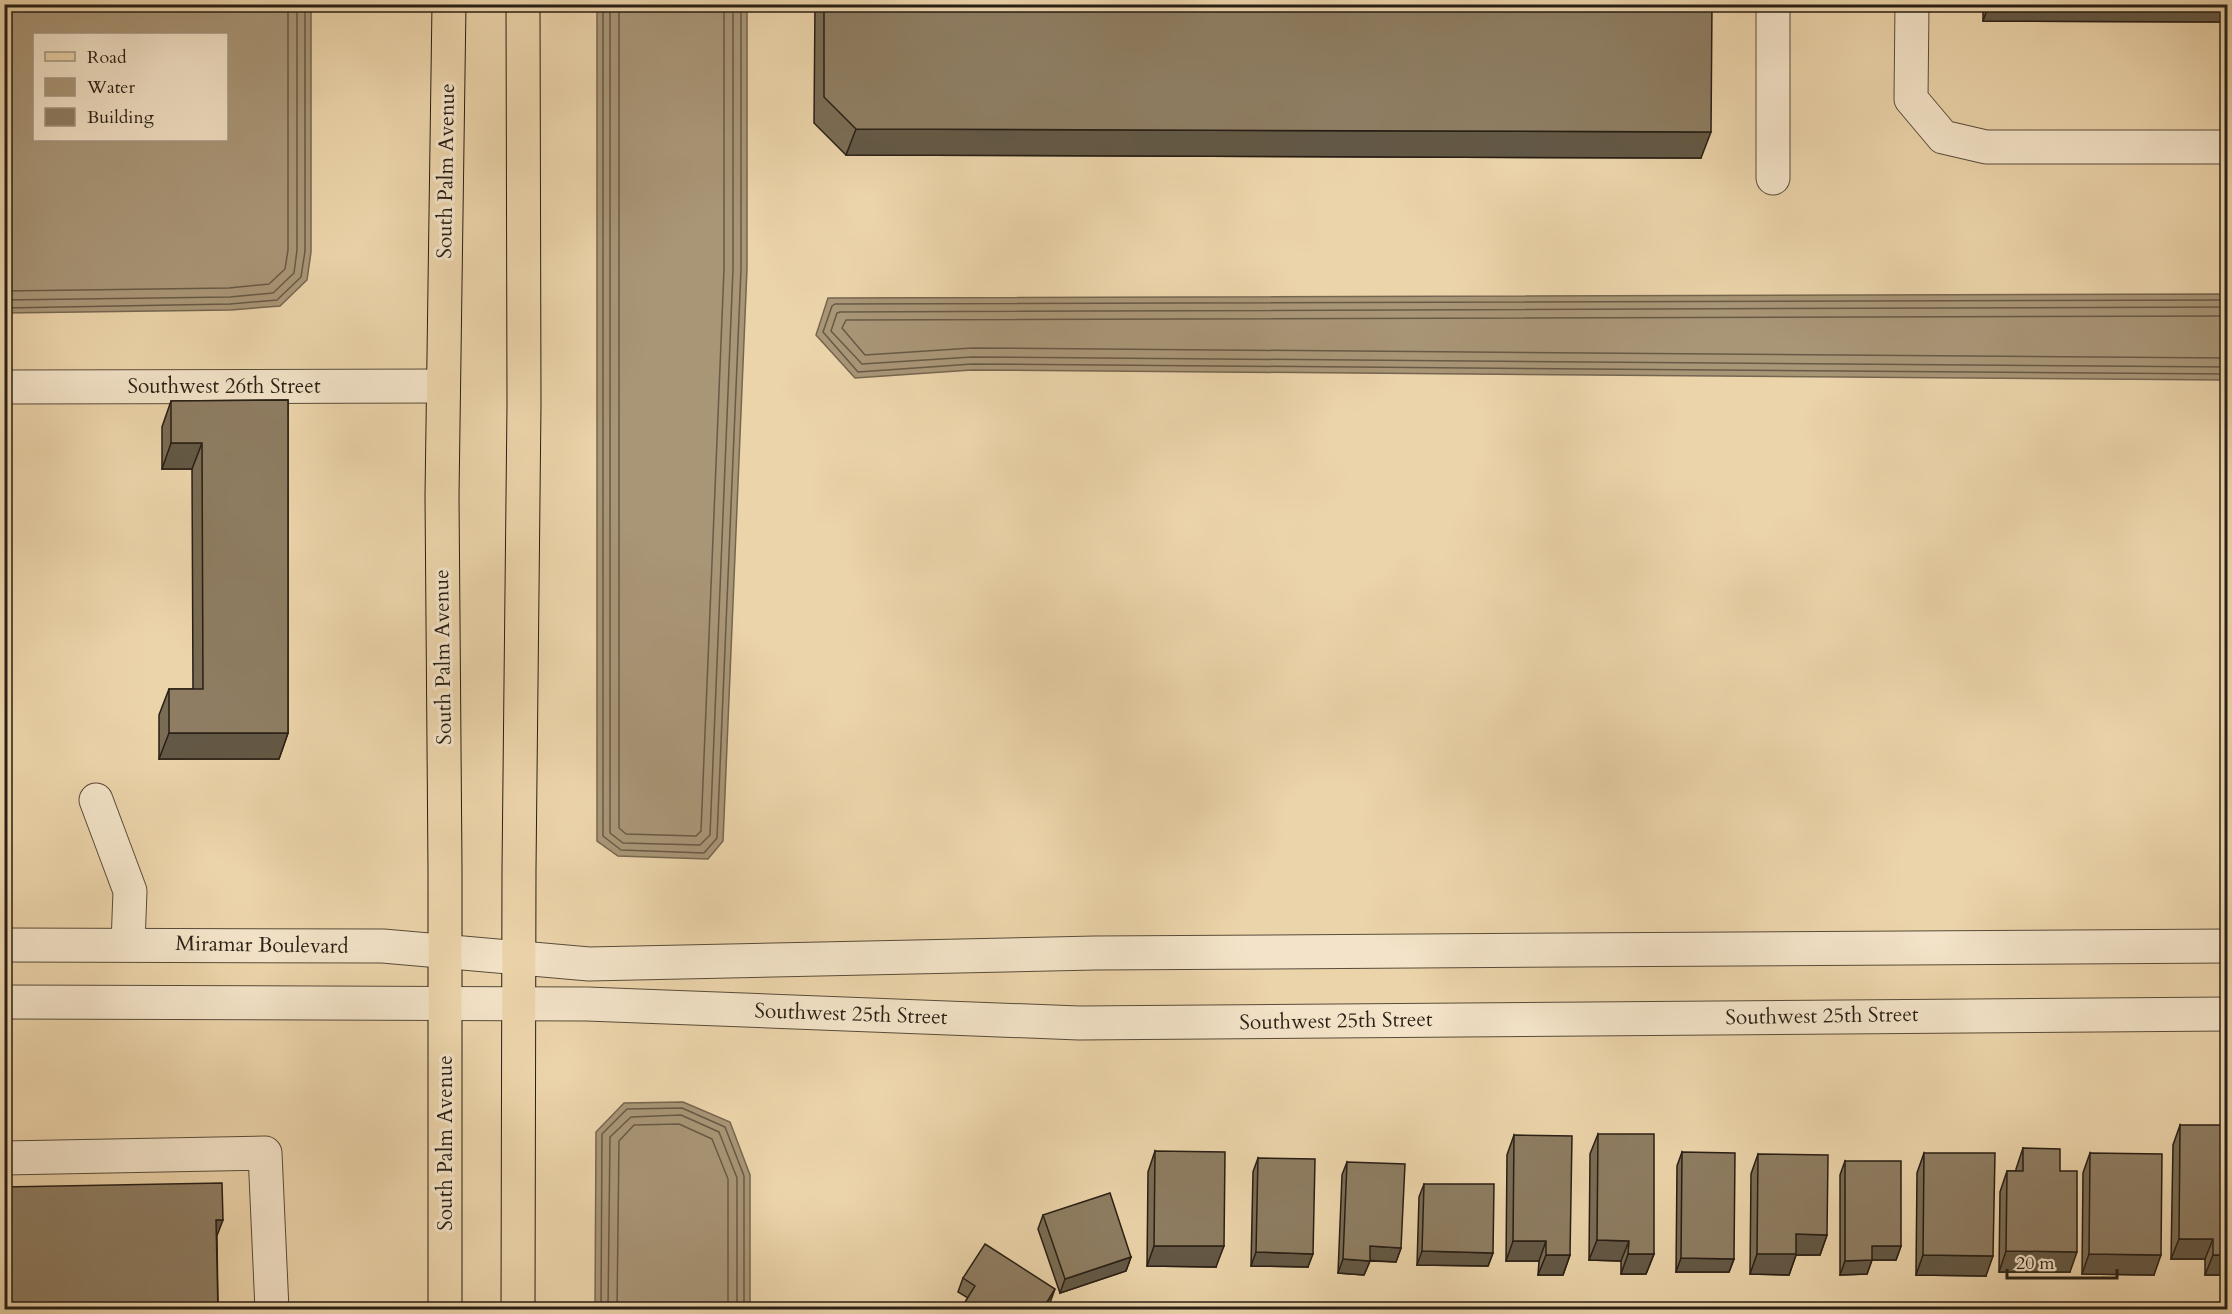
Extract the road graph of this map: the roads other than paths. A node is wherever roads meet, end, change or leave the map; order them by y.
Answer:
1 (449, 4) edge
2 (523, 4) edge
3 (1773, 4) edge
4 (1912, 4) edge
5 (2228, 147) edge
6 (1773, 178) dead end
7 (443, 386) junction
8 (4, 387) edge
9 (96, 800) dead end
10 (128, 944) junction
11 (4, 945) edge
12 (2228, 946) edge
13 (445, 952) junction
14 (519, 958) junction
15 (4, 1002) edge
16 (446, 1004) junction
17 (519, 1004) junction
18 (2228, 1014) edge
19 (4, 1158) edge
20 (272, 1310) edge
21 (446, 1310) edge
22 (518, 1310) edge

1 - 7 main road, South Palm Avenue
2 - 14 main road
3 - 6 street
4 - 5 street
7 - 8 street, Southwest 26th Street
7 - 13 main road, South Palm Avenue
9 - 10 street
10 - 11 street, Miramar Boulevard
10 - 13 street, Miramar Boulevard
12 - 14 street
13 - 14 street, Miramar Boulevard
13 - 16 main road, South Palm Avenue
14 - 17 main road
15 - 16 street
16 - 17 street, Southwest 25th Street
16 - 21 main road, South Palm Avenue
17 - 18 street, Southwest 25th Street
17 - 22 main road
19 - 20 street

